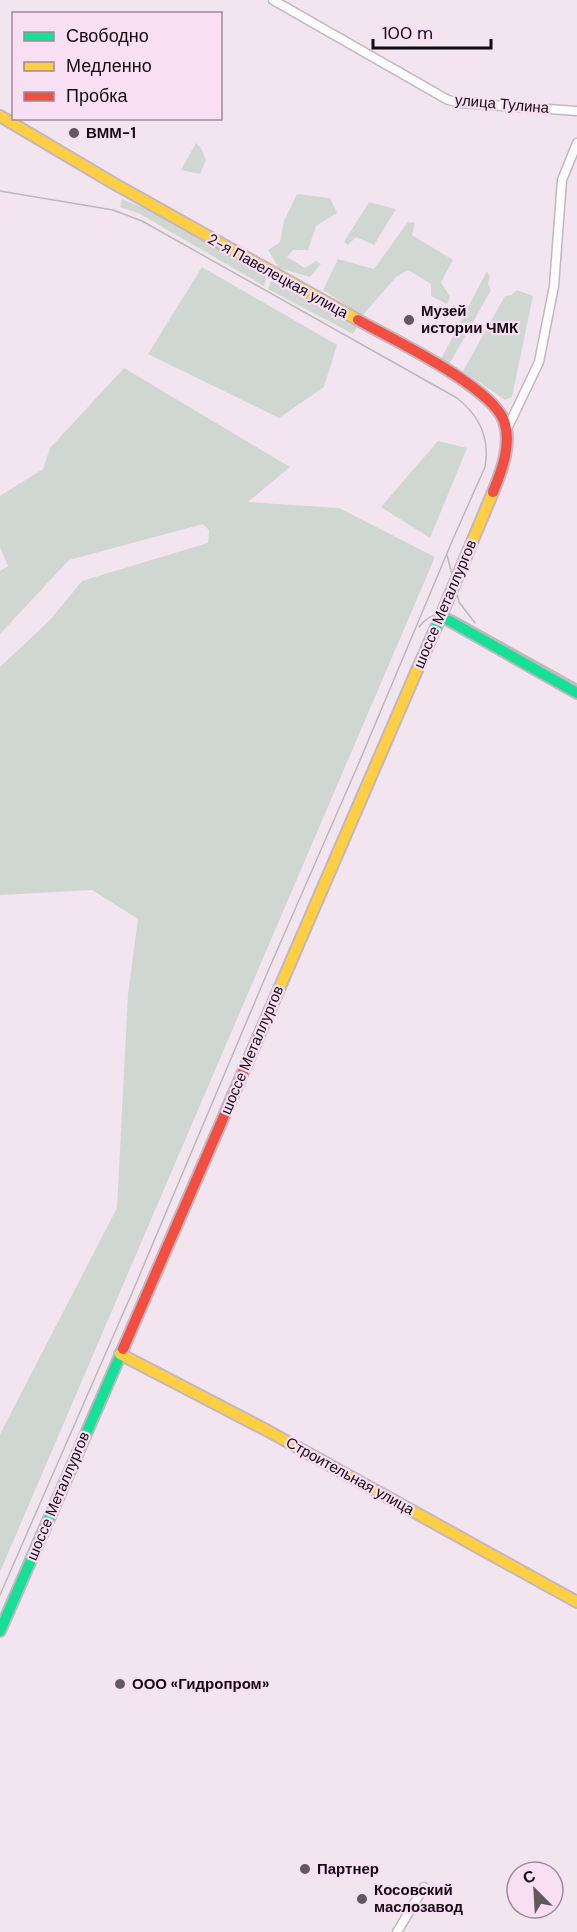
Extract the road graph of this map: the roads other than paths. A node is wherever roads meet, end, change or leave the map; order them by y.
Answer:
1 (273, 0) edge
2 (577, 111) edge
3 (0, 116) edge
4 (577, 143) edge
5 (507, 429) junction
6 (441, 616) junction
7 (577, 693) edge
8 (120, 1354) junction
9 (577, 1602) edge
10 (0, 1631) edge
11 (424, 1887) dead end
12 (397, 1932) edge

1 - 2 street, улица Тулина
3 - 5 main road, 2-я Павелецкая улица
4 - 5 street
5 - 6 main road, шоссе Металлургов
6 - 7 main road
6 - 8 main road, шоссе Металлургов
8 - 9 main road, Строительная улица
8 - 10 main road, шоссе Металлургов
11 - 12 street

